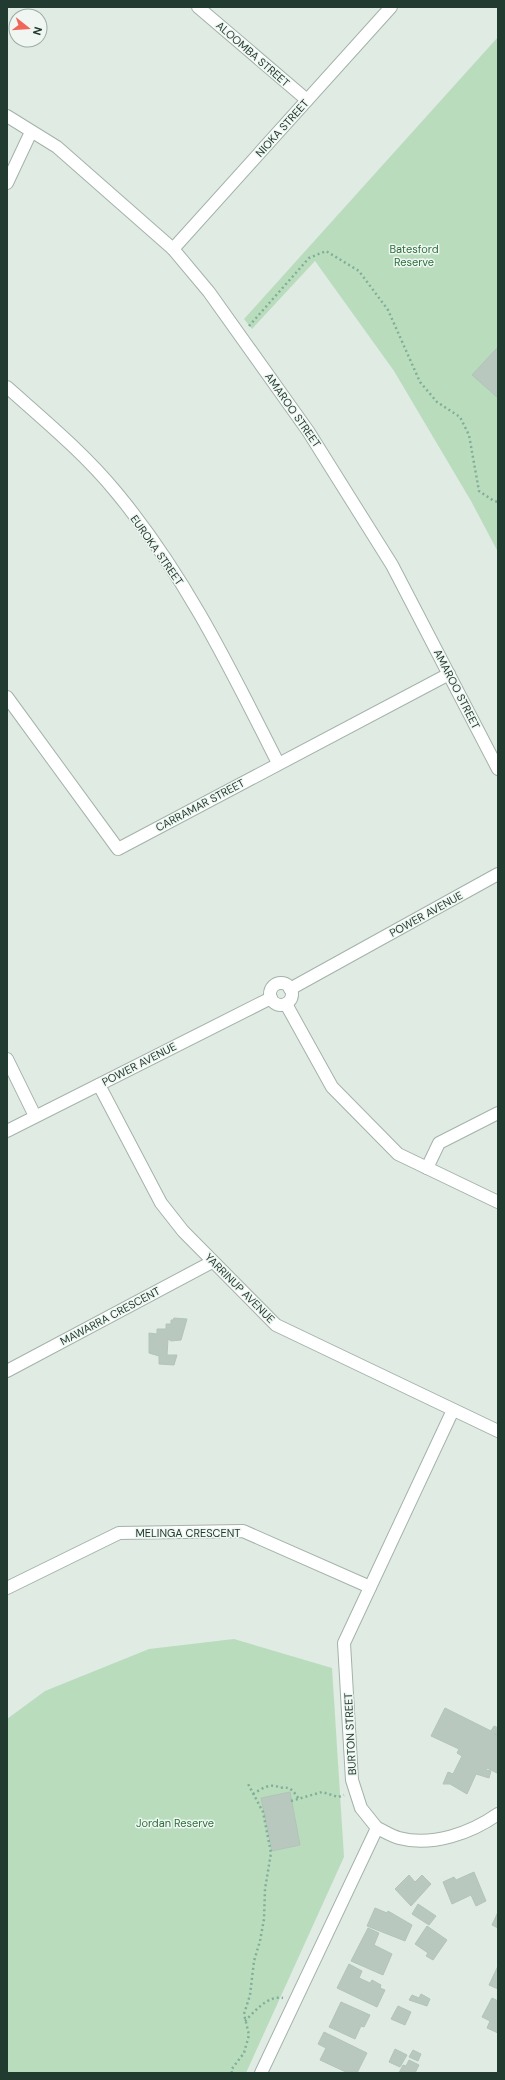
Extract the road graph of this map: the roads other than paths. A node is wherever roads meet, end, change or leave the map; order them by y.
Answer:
1 (198, 7) edge
2 (391, 7) edge
3 (307, 100) junction
4 (7, 116) edge
5 (31, 132) junction
6 (7, 183) edge
7 (173, 249) junction
8 (7, 387) edge
9 (449, 674) junction
10 (7, 697) edge
11 (278, 763) junction
12 (498, 769) edge
13 (498, 874) edge
14 (290, 989) junction
15 (271, 998) junction
16 (286, 1004) junction
17 (7, 1059) edge
18 (99, 1085) junction
19 (498, 1113) edge
20 (35, 1116) junction
21 (7, 1131) edge
22 (428, 1168) junction
23 (498, 1202) edge
24 (212, 1262) junction
25 (7, 1371) edge
26 (453, 1410) junction
27 (498, 1431) edge
28 (370, 1587) junction
29 (7, 1588) edge
30 (498, 1814) edge
31 (377, 1828) junction
32 (261, 2073) edge

1 - 3 street, ALOOMBA STREET
2 - 3 street, NIOKA STREET
3 - 7 street, NIOKA STREET
4 - 5 street, AMAROO STREET
5 - 6 street
5 - 7 street, AMAROO STREET
7 - 9 street, AMAROO STREET
8 - 11 street, EUROKA STREET
9 - 11 street, CARRAMAR STREET
9 - 12 street, AMAROO STREET
10 - 11 street, CARRAMAR STREET
13 - 14 street, POWER AVENUE
14 - 15 street
14 - 16 street
15 - 16 street
15 - 18 street, POWER AVENUE
16 - 22 street
17 - 20 street
18 - 20 street, POWER AVENUE
18 - 24 street, YARRINUP AVENUE
19 - 22 street
20 - 21 street, POWER AVENUE
22 - 23 street
24 - 25 street, MAWARRA CRESCENT
24 - 26 street, YARRINUP AVENUE
26 - 27 street, YARRINUP AVENUE
26 - 28 street, BURTON STREET
28 - 29 street, MELINGA CRESCENT
28 - 31 street, BURTON STREET
30 - 31 street
31 - 32 street

